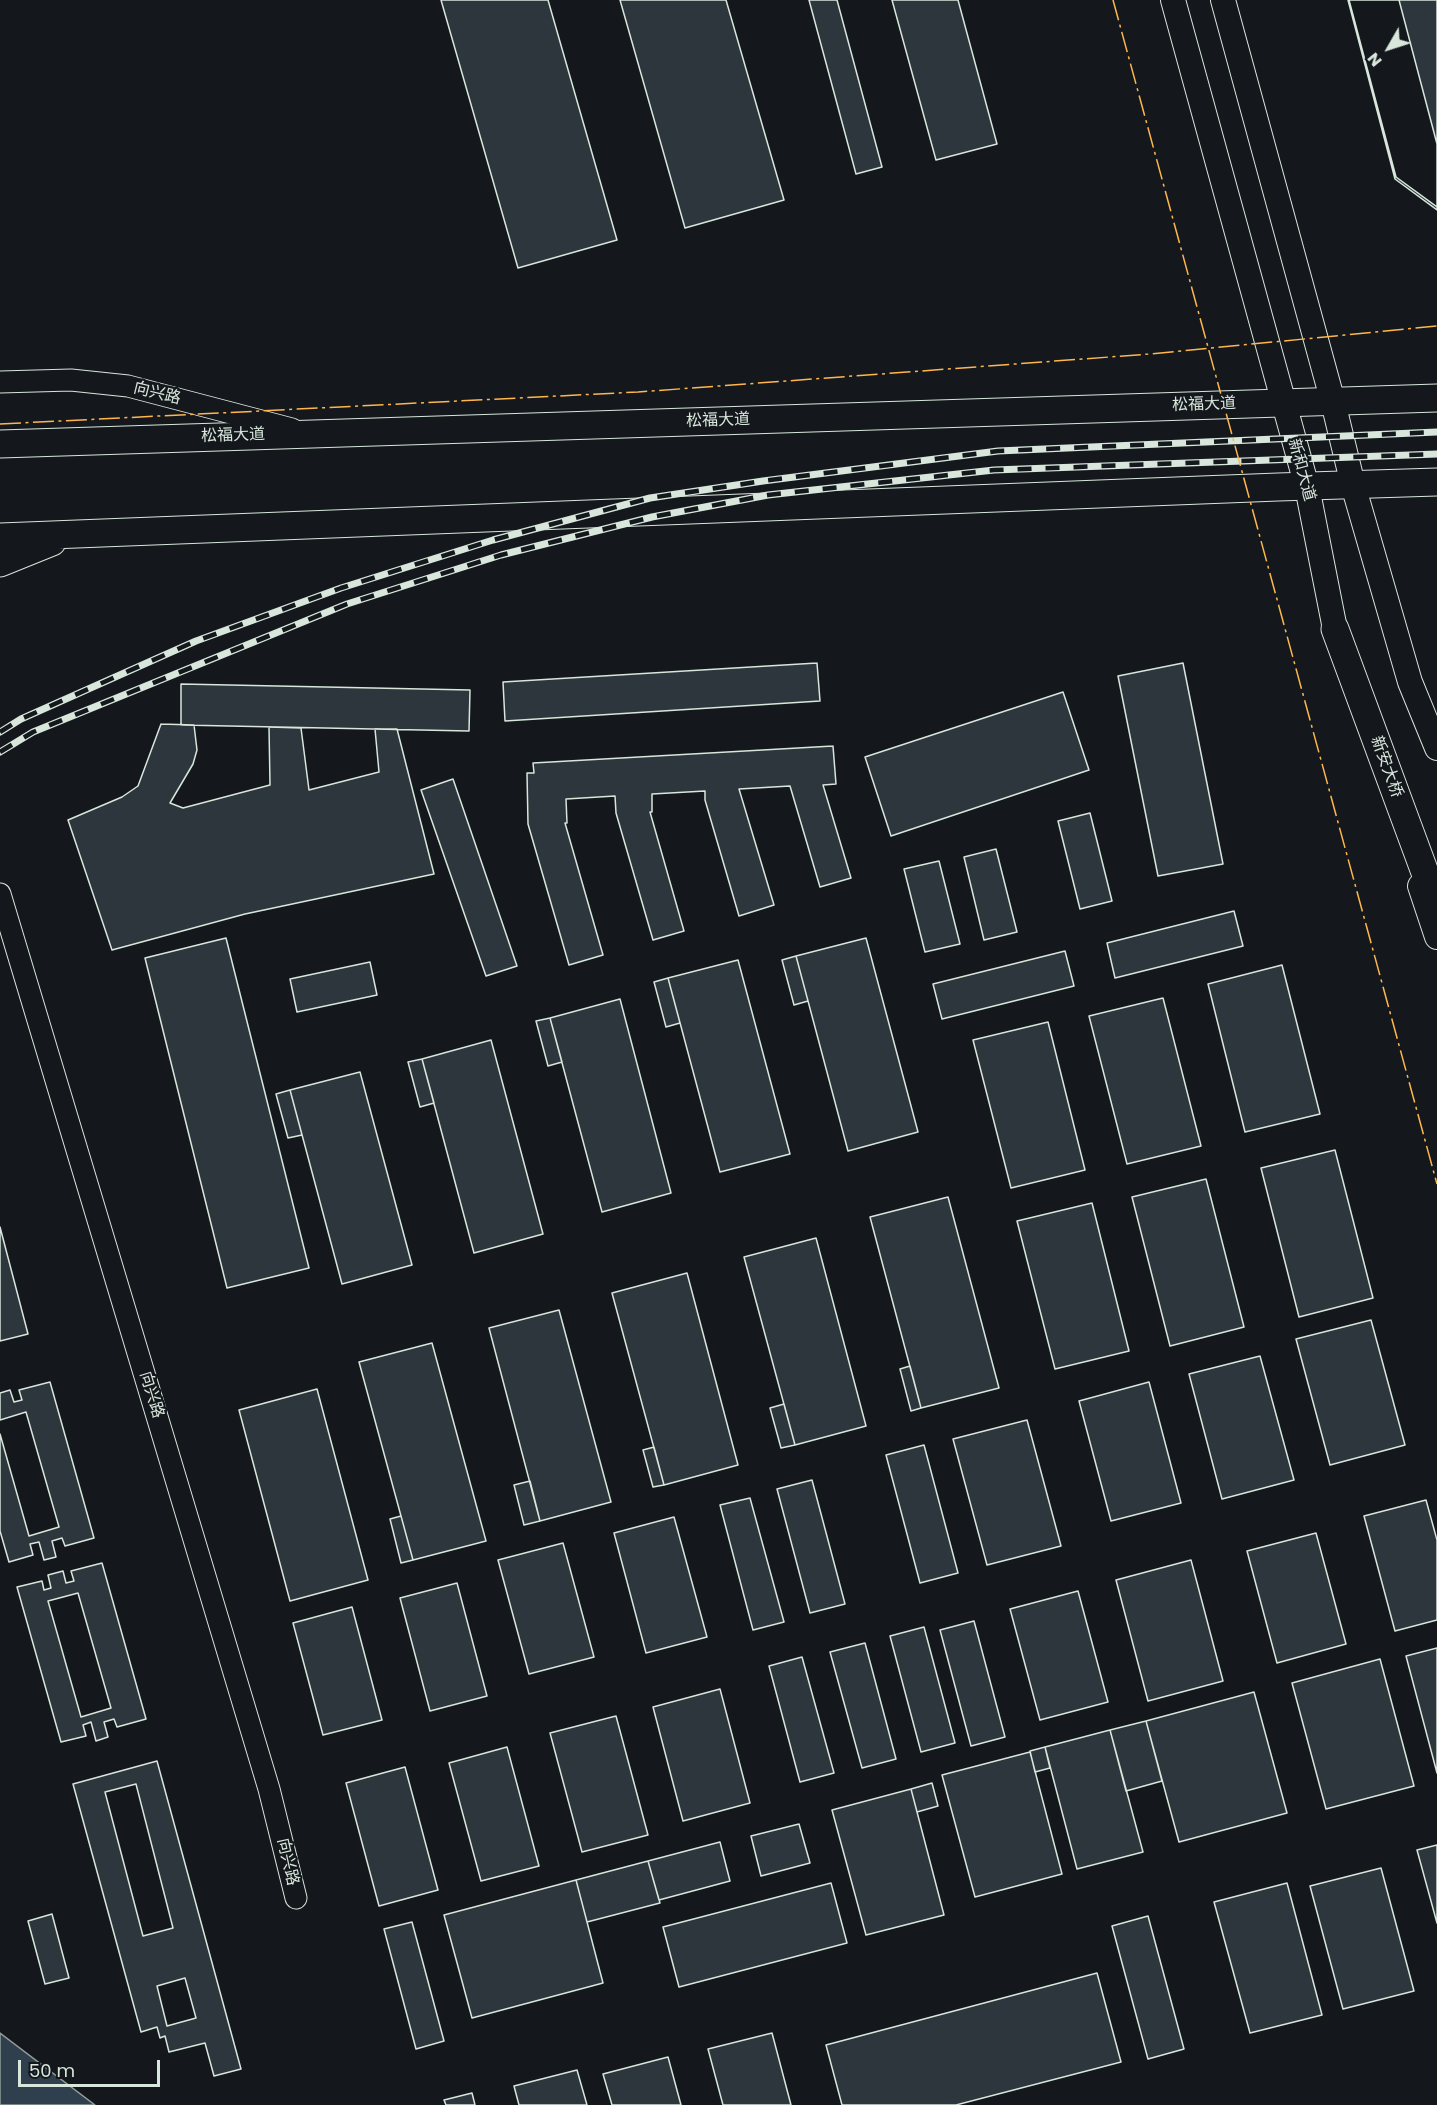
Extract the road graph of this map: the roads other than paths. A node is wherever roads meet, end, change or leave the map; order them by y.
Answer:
1 (1173, 0) edge
2 (1223, 0) edge
3 (0, 382) edge
4 (1437, 398) edge
5 (1333, 402) junction
6 (1283, 403) junction
7 (310, 434) junction
8 (0, 444) edge
9 (1437, 482) edge
10 (1353, 485) junction
11 (1307, 486) junction
12 (70, 534) junction
13 (0, 537) edge
14 (0, 563) edge
15 (1335, 629) junction
16 (1410, 682) junction
17 (1437, 748) edge
18 (1437, 766) edge
19 (0, 894) edge
20 (1437, 905) edge
21 (1437, 937) edge
22 (296, 1898) dead end

1 - 6 main road, 新和大道
2 - 5 main road
3 - 7 street, 向兴路
4 - 5 main road, 松福大道
5 - 6 main road, 松福大道
5 - 10 main road
6 - 7 main road, 松福大道
6 - 11 main road, 新和大道
7 - 8 main road, 松福大道
9 - 10 main road
10 - 11 main road
10 - 16 main road
11 - 12 main road
11 - 15 main road, 新和大道
12 - 13 main road
12 - 14 main road
15 - 20 main road, 新安大桥
15 - 21 main road, 新和大道
16 - 17 main road
16 - 18 main road
19 - 22 street, 向兴路

